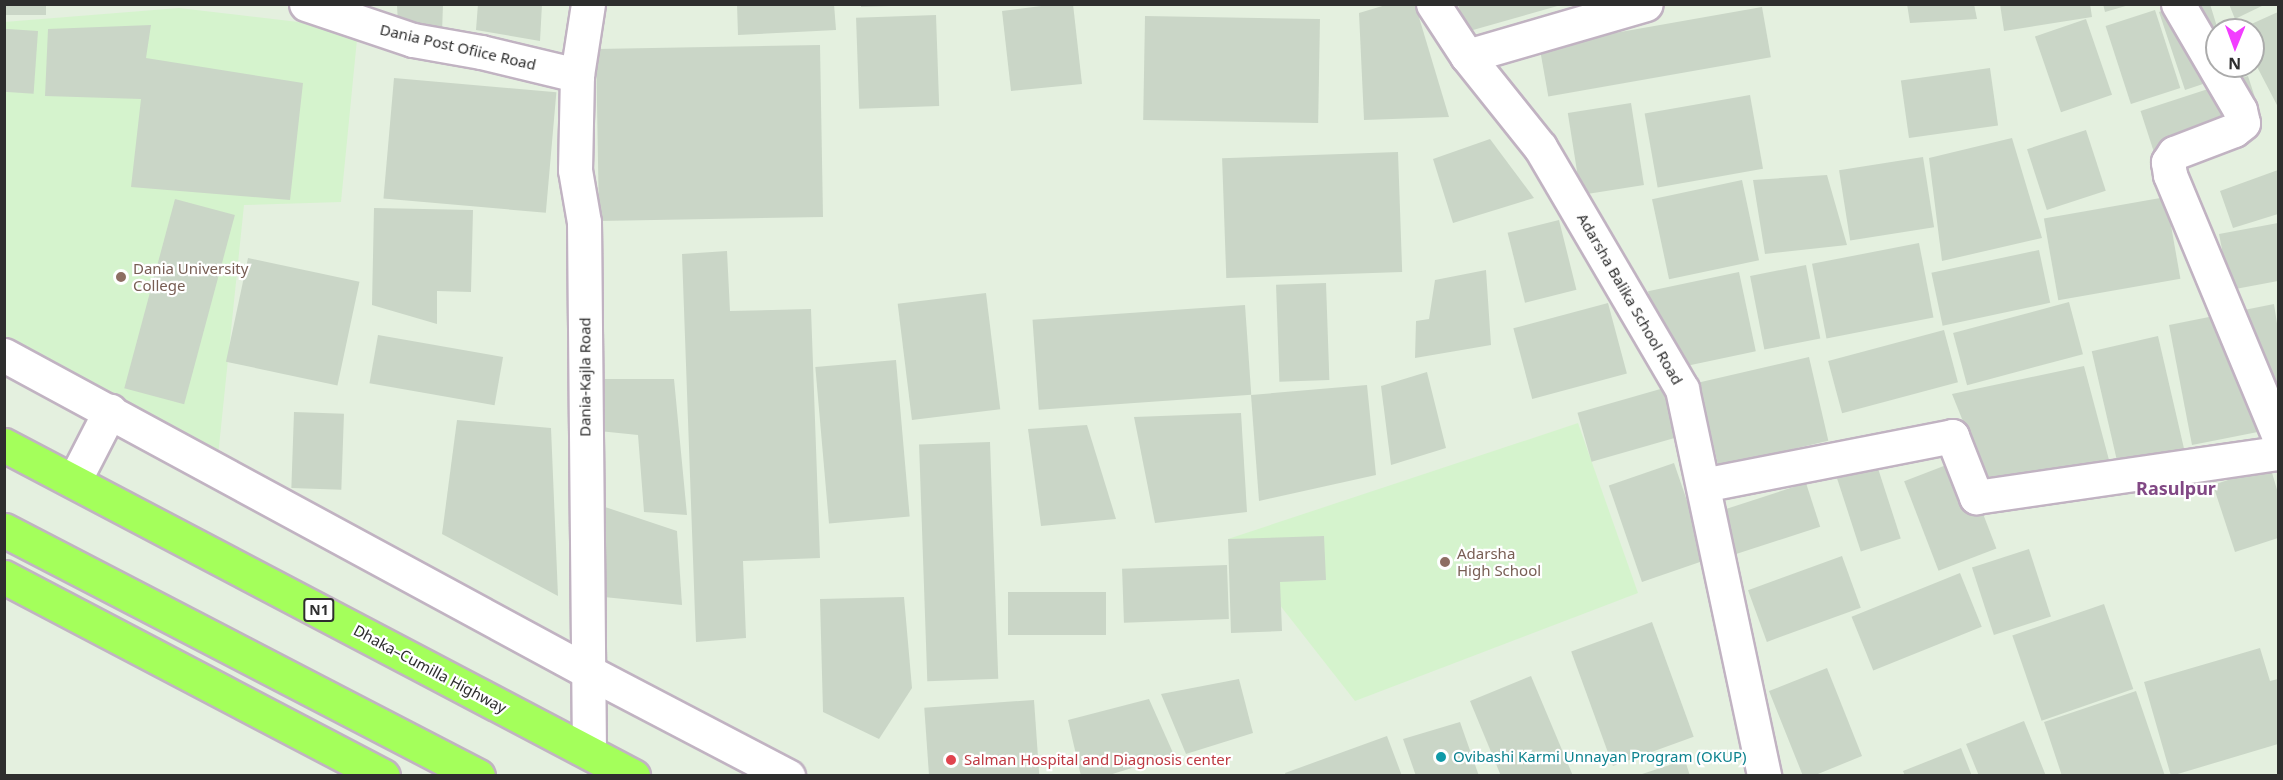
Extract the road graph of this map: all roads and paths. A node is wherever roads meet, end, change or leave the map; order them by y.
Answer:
1 (306, 4) edge
2 (588, 4) edge
3 (1433, 4) edge
4 (1646, 4) edge
5 (2178, 4) edge
6 (1467, 56) junction
7 (577, 75) junction
8 (4, 355) edge
9 (110, 411) junction
10 (2278, 434) edge
11 (4, 445) edge
12 (2278, 453) edge
13 (74, 481) junction
14 (1703, 485) junction
15 (4, 530) edge
16 (4, 577) edge
17 (587, 671) junction
18 (589, 752) junction
19 (383, 776) edge
20 (478, 776) edge
21 (633, 776) edge
22 (788, 776) edge
23 (1764, 776) edge

1 - 7 street, Dania Post Ofiice Road
2 - 7 street, Dania-Kajla Road
3 - 6 street, Adarsha Balika School Road
4 - 6 street
5 - 10 street
6 - 14 street, Adarsha Balika School Road
7 - 17 street, Dania-Kajla Road
8 - 9 street
9 - 13 street
9 - 17 street
11 - 13 highway, Dhaka–Cumilla Highway / N1
12 - 14 street
13 - 18 highway, Dhaka–Cumilla Highway / N1
14 - 23 street, Adarsha Balika School Road
15 - 20 highway
16 - 19 highway
17 - 18 street, Dania-Kajla Road
17 - 22 street
18 - 21 highway, Dhaka–Cumilla Highway / N1

